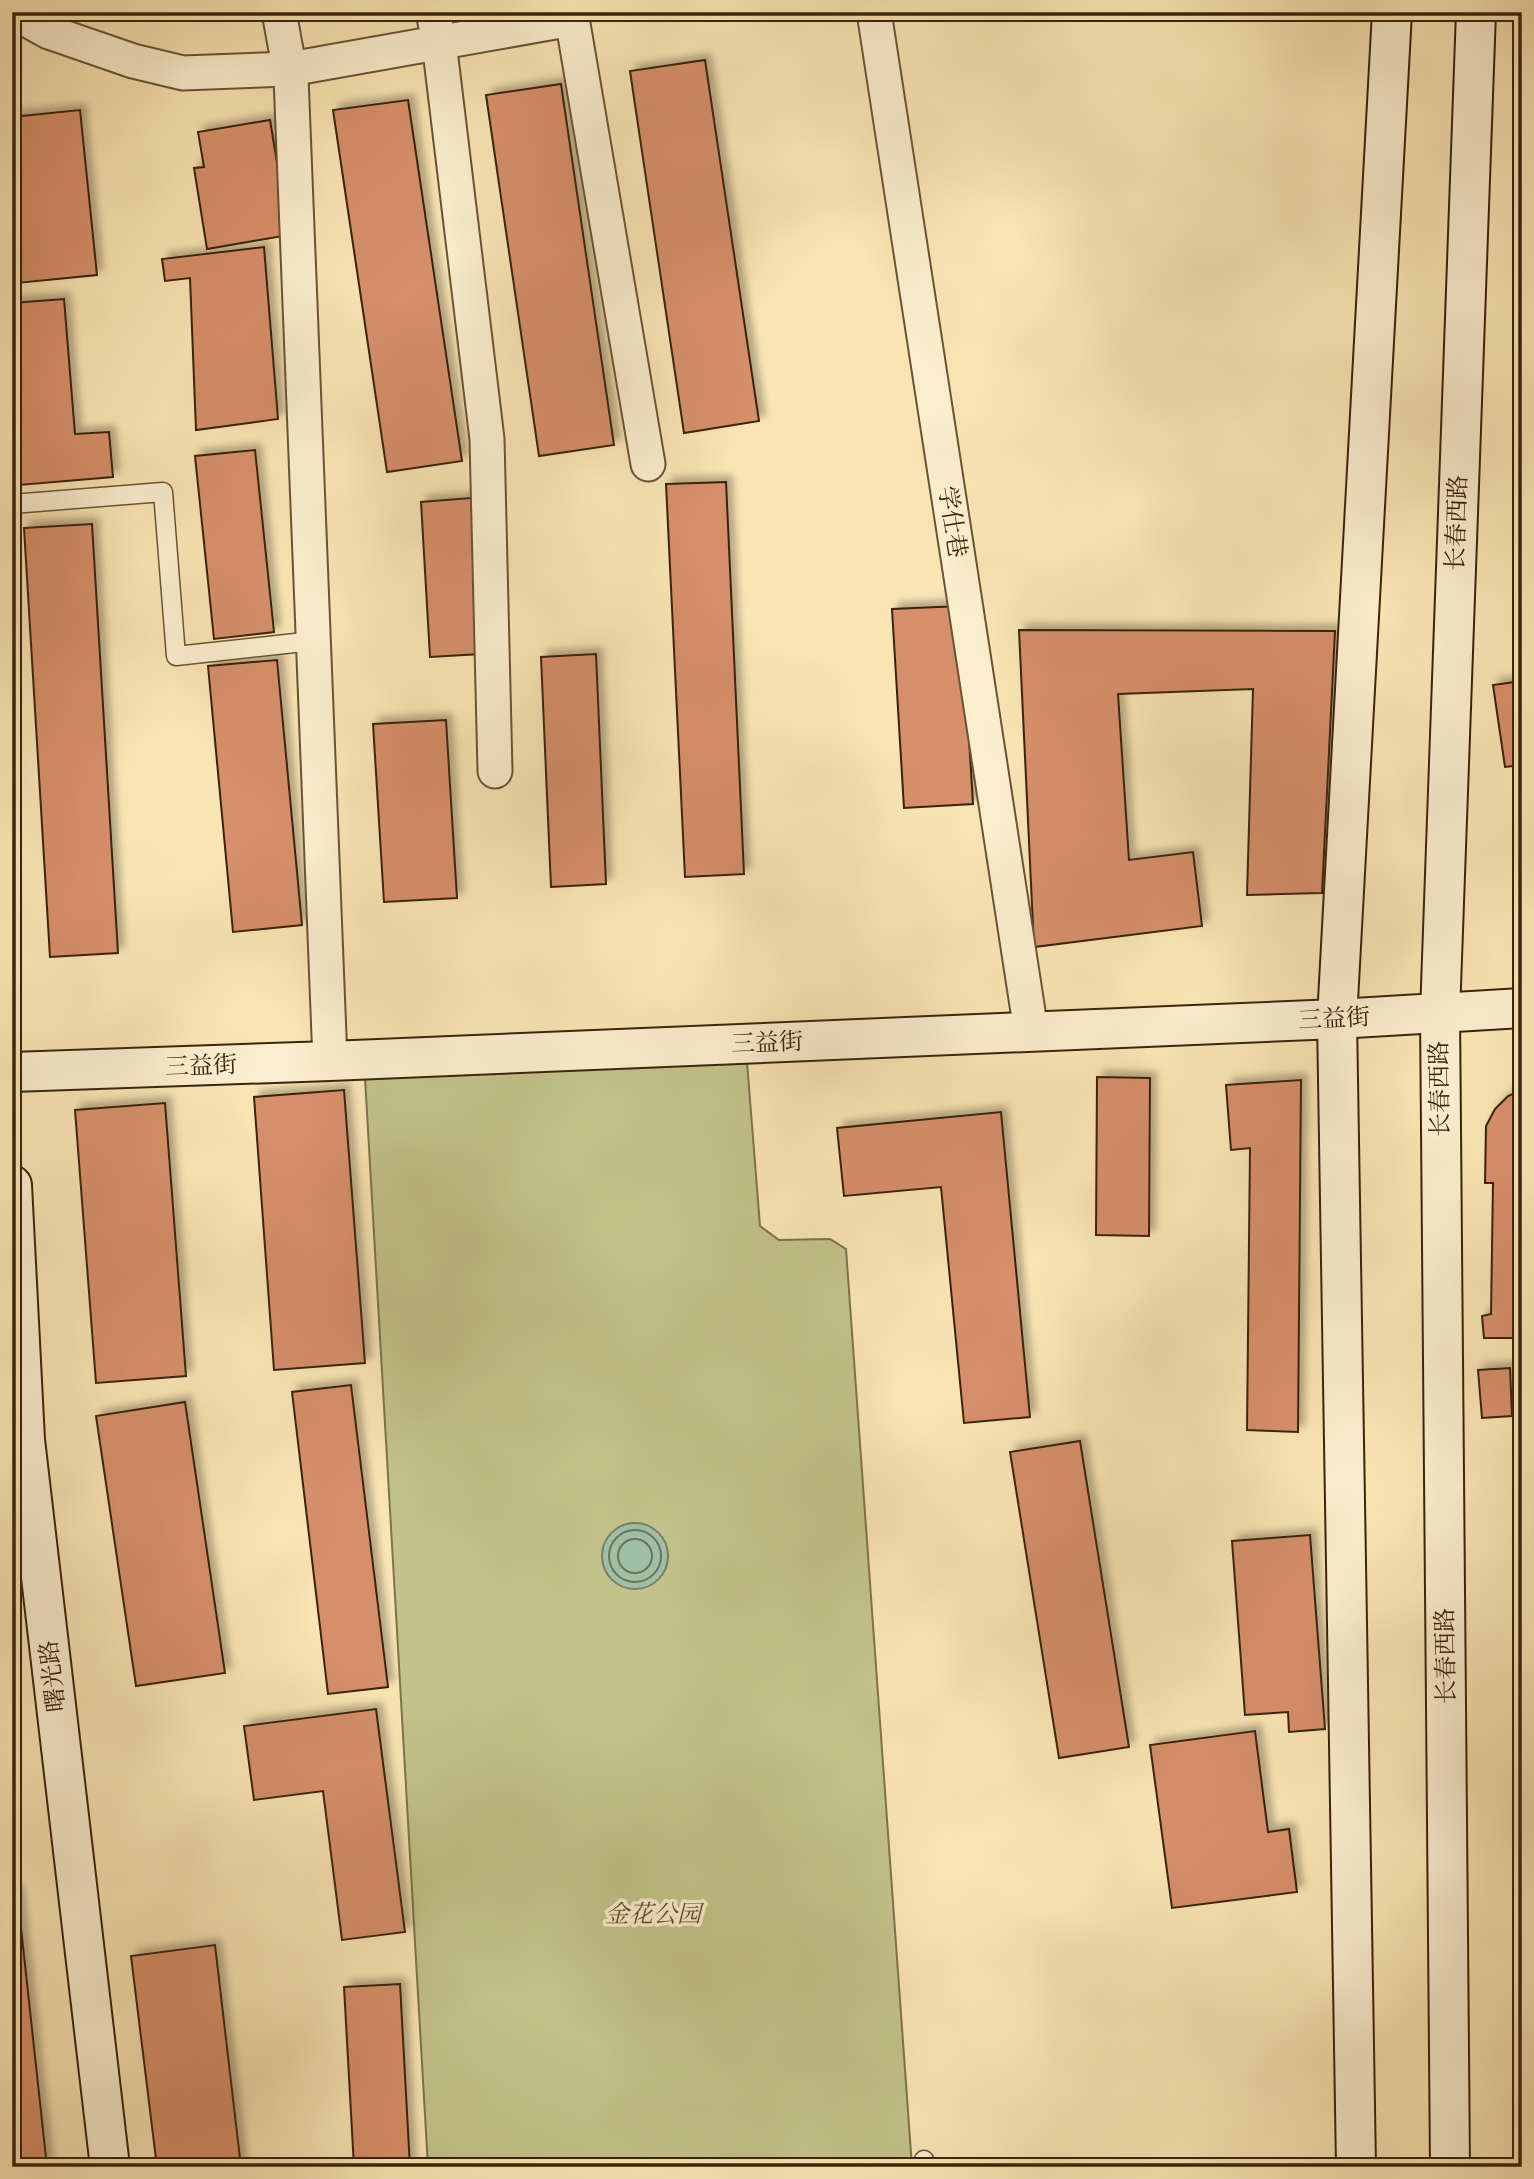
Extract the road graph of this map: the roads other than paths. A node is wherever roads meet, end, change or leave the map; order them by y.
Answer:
1 (13, 12) edge
2 (279, 12) edge
3 (874, 12) edge
4 (1392, 12) edge
5 (1476, 12) edge
6 (571, 16) edge
7 (436, 27) edge
8 (290, 69) junction
9 (648, 464) dead end
10 (12, 504) edge
11 (313, 641) junction
12 (495, 771) dead end
13 (1522, 1008) edge
14 (1440, 1014) junction
15 (1337, 1019) junction
16 (1031, 1031) junction
17 (330, 1062) junction
18 (12, 1072) edge
19 (12, 1185) edge
20 (110, 2167) edge
21 (1356, 2167) edge
22 (1450, 2167) edge

1 - 8 street
2 - 8 street
3 - 16 street, 学仕巷
4 - 15 main road
5 - 14 main road, 长春西路
6 - 7 street
6 - 9 street
7 - 8 street
7 - 12 street
8 - 11 street
10 - 11 lane
11 - 17 street
13 - 14 main road, 三益街
14 - 15 main road, 三益街
14 - 22 main road, 长春西路
15 - 16 main road, 三益街
15 - 21 main road
16 - 17 main road, 三益街
17 - 18 main road, 三益街
19 - 20 main road, 曙光路

